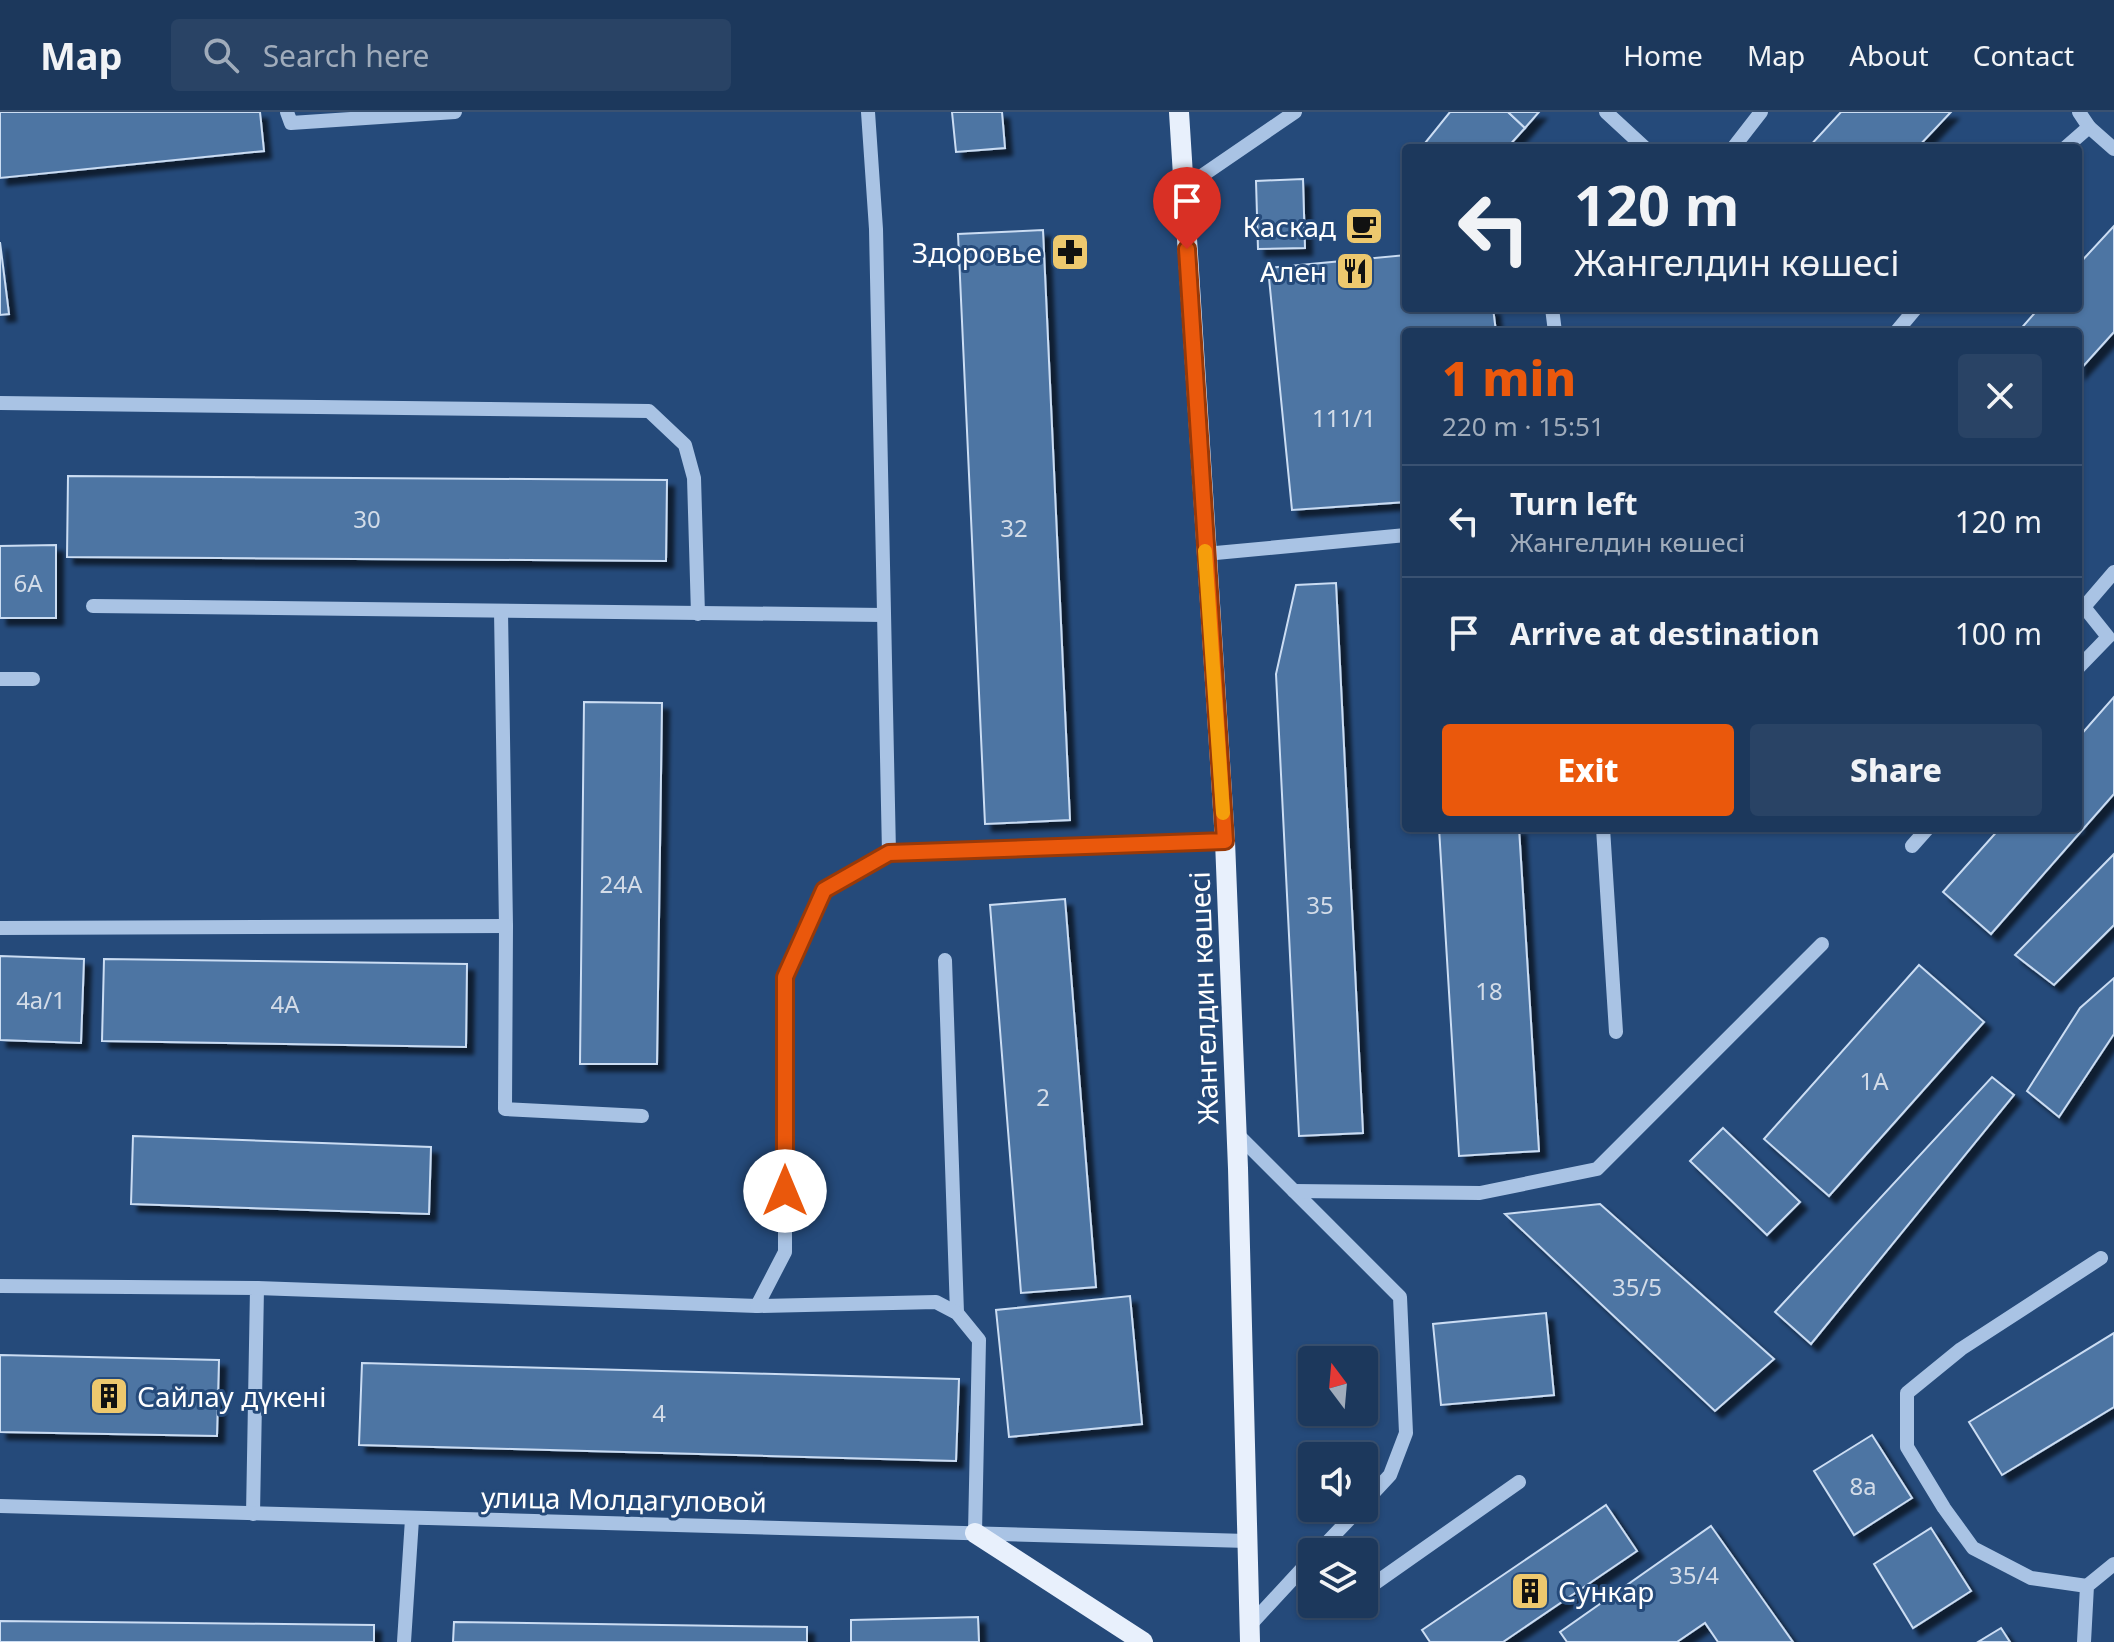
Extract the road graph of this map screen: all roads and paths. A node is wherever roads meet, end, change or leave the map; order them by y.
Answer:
1 (287, 112) edge
2 (455, 112) edge
3 (868, 112) edge
4 (1179, 112) edge
5 (1295, 112) edge
6 (1606, 112) edge
7 (1761, 112) edge
8 (2079, 112) edge
9 (2089, 127) junction
10 (1641, 144) edge
11 (1736, 144) edge
12 (2070, 144) edge
13 (2114, 149) edge
14 (1184, 188) junction
15 (1913, 312) edge
16 (1899, 328) edge
17 (0, 403) edge
18 (1402, 535) edge
19 (1205, 554) junction
20 (2114, 572) edge
21 (93, 606) dead end
22 (501, 611) junction
23 (698, 614) junction
24 (884, 615) junction
25 (2082, 664) edge
26 (0, 679) edge
27 (33, 679) dead end
28 (1603, 832) edge
29 (1924, 832) edge
30 (1225, 841) junction
31 (1912, 846) dead end
32 (889, 853) junction
33 (506, 926) junction
34 (0, 928) edge
35 (1822, 944) dead end
36 (945, 960) dead end
37 (1616, 1032) dead end
38 (642, 1116) dead end
39 (1237, 1134) junction
40 (1294, 1191) junction
41 (2101, 1258) dead end
42 (0, 1286) edge
43 (257, 1288) junction
44 (757, 1306) junction
45 (957, 1313) junction
46 (1519, 1482) dead end
47 (1378, 1488) edge
48 (0, 1506) edge
49 (253, 1514) junction
50 (412, 1519) junction
51 (1347, 1522) edge
52 (975, 1533) junction
53 (1331, 1538) edge
54 (1247, 1541) junction
55 (2114, 1564) edge
56 (1378, 1581) edge
57 (1298, 1583) edge
58 (2087, 1586) junction
59 (1251, 1633) edge
60 (404, 1642) edge
61 (1143, 1642) edge
62 (2084, 1642) edge

1 - 2 street
3 - 24 street
4 - 14 main road, Жангелдин көшесі
5 - 14 street
6 - 10 street
7 - 11 street
8 - 9 street
9 - 12 street
9 - 13 street
14 - 19 main road, Жангелдин көшесі
15 - 16 street
17 - 23 street
18 - 19 street
19 - 30 main road, Жангелдин көшесі
20 - 25 street
21 - 22 street
22 - 23 street
22 - 33 street
23 - 24 street
24 - 32 street
26 - 27 street
28 - 37 street
29 - 31 street
30 - 32 street
30 - 39 main road, Жангелдин көшесі
32 - 44 street
33 - 34 street
33 - 38 street
35 - 40 street
36 - 45 street
39 - 40 street
39 - 54 main road, Жангелдин көшесі
40 - 47 street
41 - 58 street
42 - 43 street
43 - 44 street
43 - 49 street
44 - 45 street
45 - 52 street
46 - 56 street
48 - 49 street, улица Молдагуловой
49 - 50 street, улица Молдагуловой
50 - 52 street, улица Молдагуловой
50 - 60 street
51 - 53 street
52 - 54 street, улица Молдагуловой
52 - 61 main road
54 - 59 main road, Жангелдин көшесі
55 - 58 street
57 - 59 street
58 - 62 street

